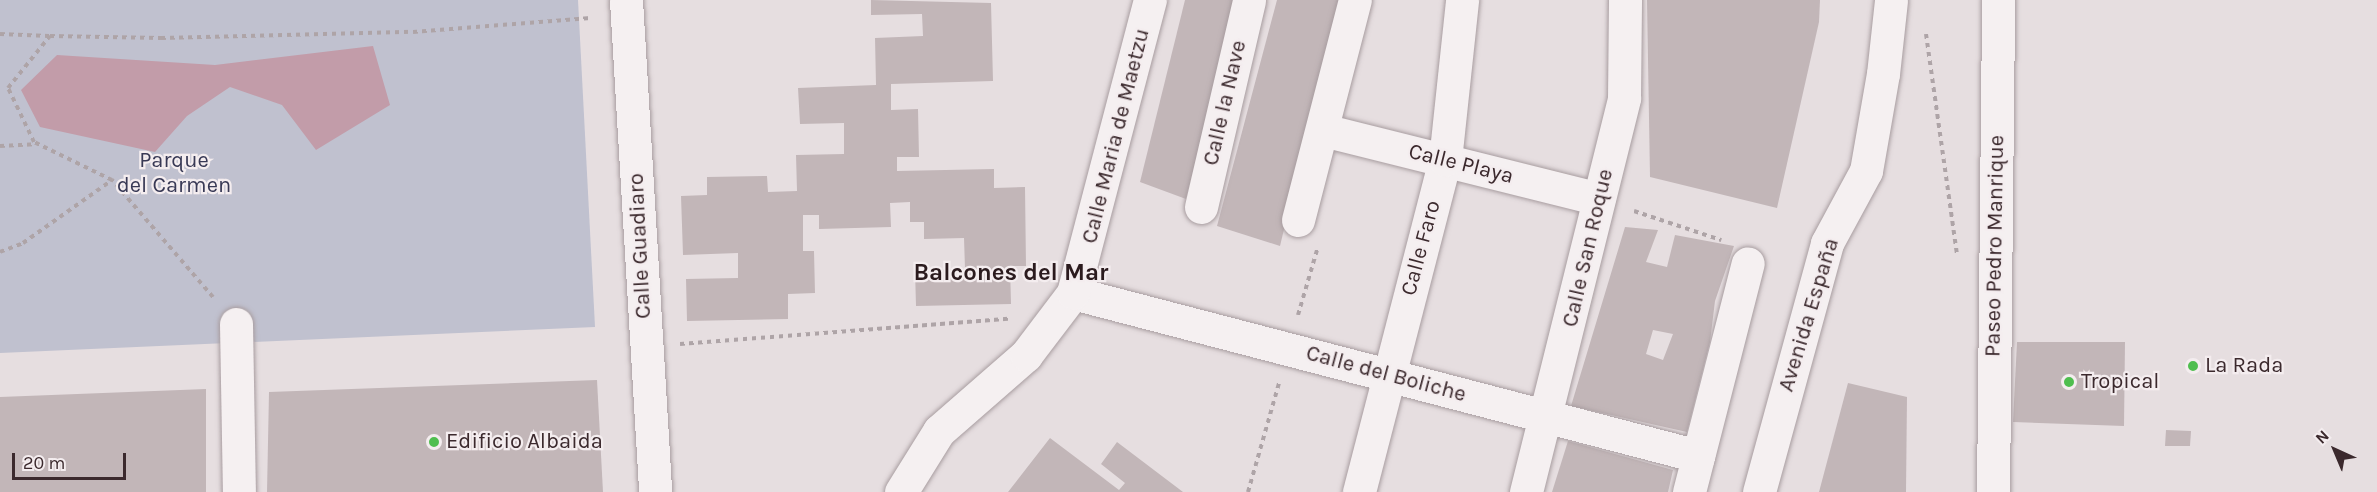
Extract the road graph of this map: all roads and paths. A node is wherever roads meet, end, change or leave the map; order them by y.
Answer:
1 (1150, 0) edge
2 (1250, 0) edge
3 (1355, 0) edge
4 (1462, 0) edge
5 (1625, 0) edge
6 (1891, 0) edge
7 (1998, 0) edge
8 (627, 7) edge
9 (1925, 27) dead end
10 (0, 34) edge
11 (50, 36) junction
12 (1323, 130) junction
13 (38, 144) junction
14 (0, 146) edge
15 (1444, 160) junction
16 (112, 180) junction
17 (1599, 199) junction
18 (1201, 207) dead end
19 (1298, 220) dead end
20 (0, 252) edge
21 (1958, 259) dead end
22 (1748, 264) joint
23 (1073, 293) junction
24 (236, 324) joint
25 (1038, 338) junction
26 (688, 343) dead end
27 (1288, 349) junction
28 (1387, 376) junction
29 (1548, 415) junction
30 (1698, 456) junction
31 (239, 492) edge
32 (655, 492) edge
33 (901, 492) edge
34 (1248, 492) edge
35 (1359, 492) edge
36 (1526, 492) edge
37 (1689, 492) edge
38 (1759, 492) edge
39 (1993, 492) edge

1 - 23 street, Calle Maria de Maetzu
2 - 18 street, Calle la Nave
3 - 12 street
4 - 15 street, Calle Faro
5 - 17 street, Calle San Roque
6 - 38 street, Avenida España
7 - 39 street, Paseo Pedro Manrique
8 - 11 path
8 - 32 street, Calle Guadiaro
9 - 21 path
10 - 11 path
11 - 13 path
12 - 15 street, Calle Playa
12 - 19 street
13 - 14 path
13 - 16 path
15 - 17 street, Calle Playa
15 - 28 street, Calle Faro
16 - 20 path
16 - 24 path
17 - 22 path
17 - 29 street, Calle San Roque
22 - 30 street
23 - 25 street, Calle Maria de Maetzu
23 - 27 street, Calle del Boliche
24 - 31 street
25 - 26 path
25 - 33 street, Calle Maria de Maetzu
27 - 28 street, Calle del Boliche
27 - 34 path
28 - 29 street, Calle del Boliche
28 - 35 street, Calle Faro
29 - 30 street, Calle del Boliche
29 - 36 street, Calle San Roque
30 - 37 street

